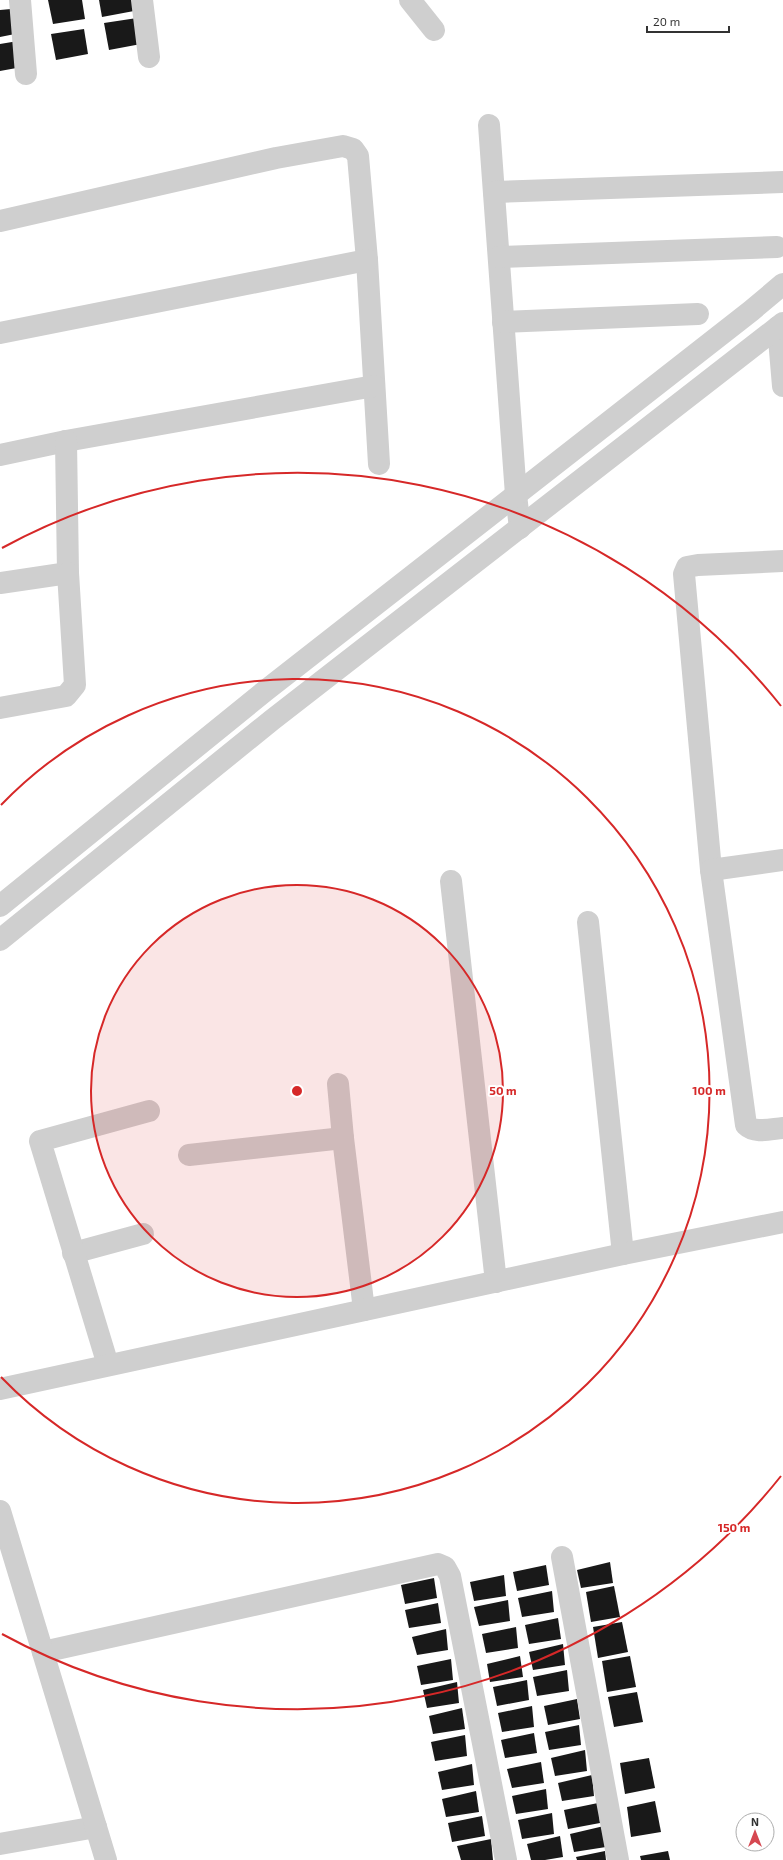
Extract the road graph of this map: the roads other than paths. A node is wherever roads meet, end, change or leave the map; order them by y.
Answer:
1 (20, 0) edge
2 (142, 0) edge
3 (410, 0) edge
4 (434, 30) dead end
5 (149, 57) dead end
6 (26, 74) dead end
7 (489, 125) dead end
8 (783, 182) edge
9 (494, 192) junction
10 (0, 221) edge
11 (777, 247) dead end
12 (498, 257) junction
13 (367, 260) junction
14 (783, 284) edge
15 (698, 314) dead end
16 (503, 322) junction
17 (780, 325) edge
18 (0, 333) edge
19 (374, 386) junction
20 (783, 386) edge
21 (66, 441) junction
22 (0, 455) edge
23 (379, 464) dead end
24 (516, 495) junction
25 (520, 528) junction
26 (783, 561) edge
27 (68, 573) junction
28 (0, 583) edge
29 (0, 708) edge
30 (783, 860) edge
31 (711, 870) junction
32 (451, 880) dead end
33 (0, 906) edge
34 (588, 922) dead end
35 (0, 940) edge
36 (338, 1084) dead end
37 (149, 1111) dead end
38 (783, 1128) edge
39 (343, 1138) junction
40 (189, 1155) dead end
41 (783, 1222) edge
42 (143, 1234) dead end
43 (73, 1253) junction
44 (623, 1254) junction
45 (496, 1282) junction
46 (364, 1310) junction
47 (108, 1365) junction
48 (0, 1389) edge
49 (0, 1511) edge
50 (562, 1557) dead end
51 (43, 1652) junction
52 (96, 1827) junction
53 (0, 1844) edge
54 (106, 1860) edge
55 (506, 1860) edge
56 (618, 1860) edge

1 - 6 street
2 - 5 street
3 - 4 street
7 - 9 street
8 - 9 street
9 - 12 street
10 - 13 street
11 - 12 street
12 - 16 street
13 - 18 street
13 - 19 street
14 - 24 street
15 - 16 street
16 - 24 street
17 - 20 street
17 - 25 street
19 - 21 street
19 - 23 street
21 - 22 street
21 - 27 street
24 - 25 street
24 - 33 street
25 - 35 street
26 - 31 street
27 - 28 street
27 - 29 street
30 - 31 street
31 - 38 street
32 - 45 street
34 - 44 street
36 - 39 street
37 - 43 street
39 - 40 street
39 - 46 street
41 - 44 street
42 - 43 street
43 - 47 street
44 - 45 street
45 - 46 street
46 - 47 street
47 - 48 street
49 - 51 street
50 - 56 street
51 - 52 street
51 - 55 street
52 - 53 street
52 - 54 street

